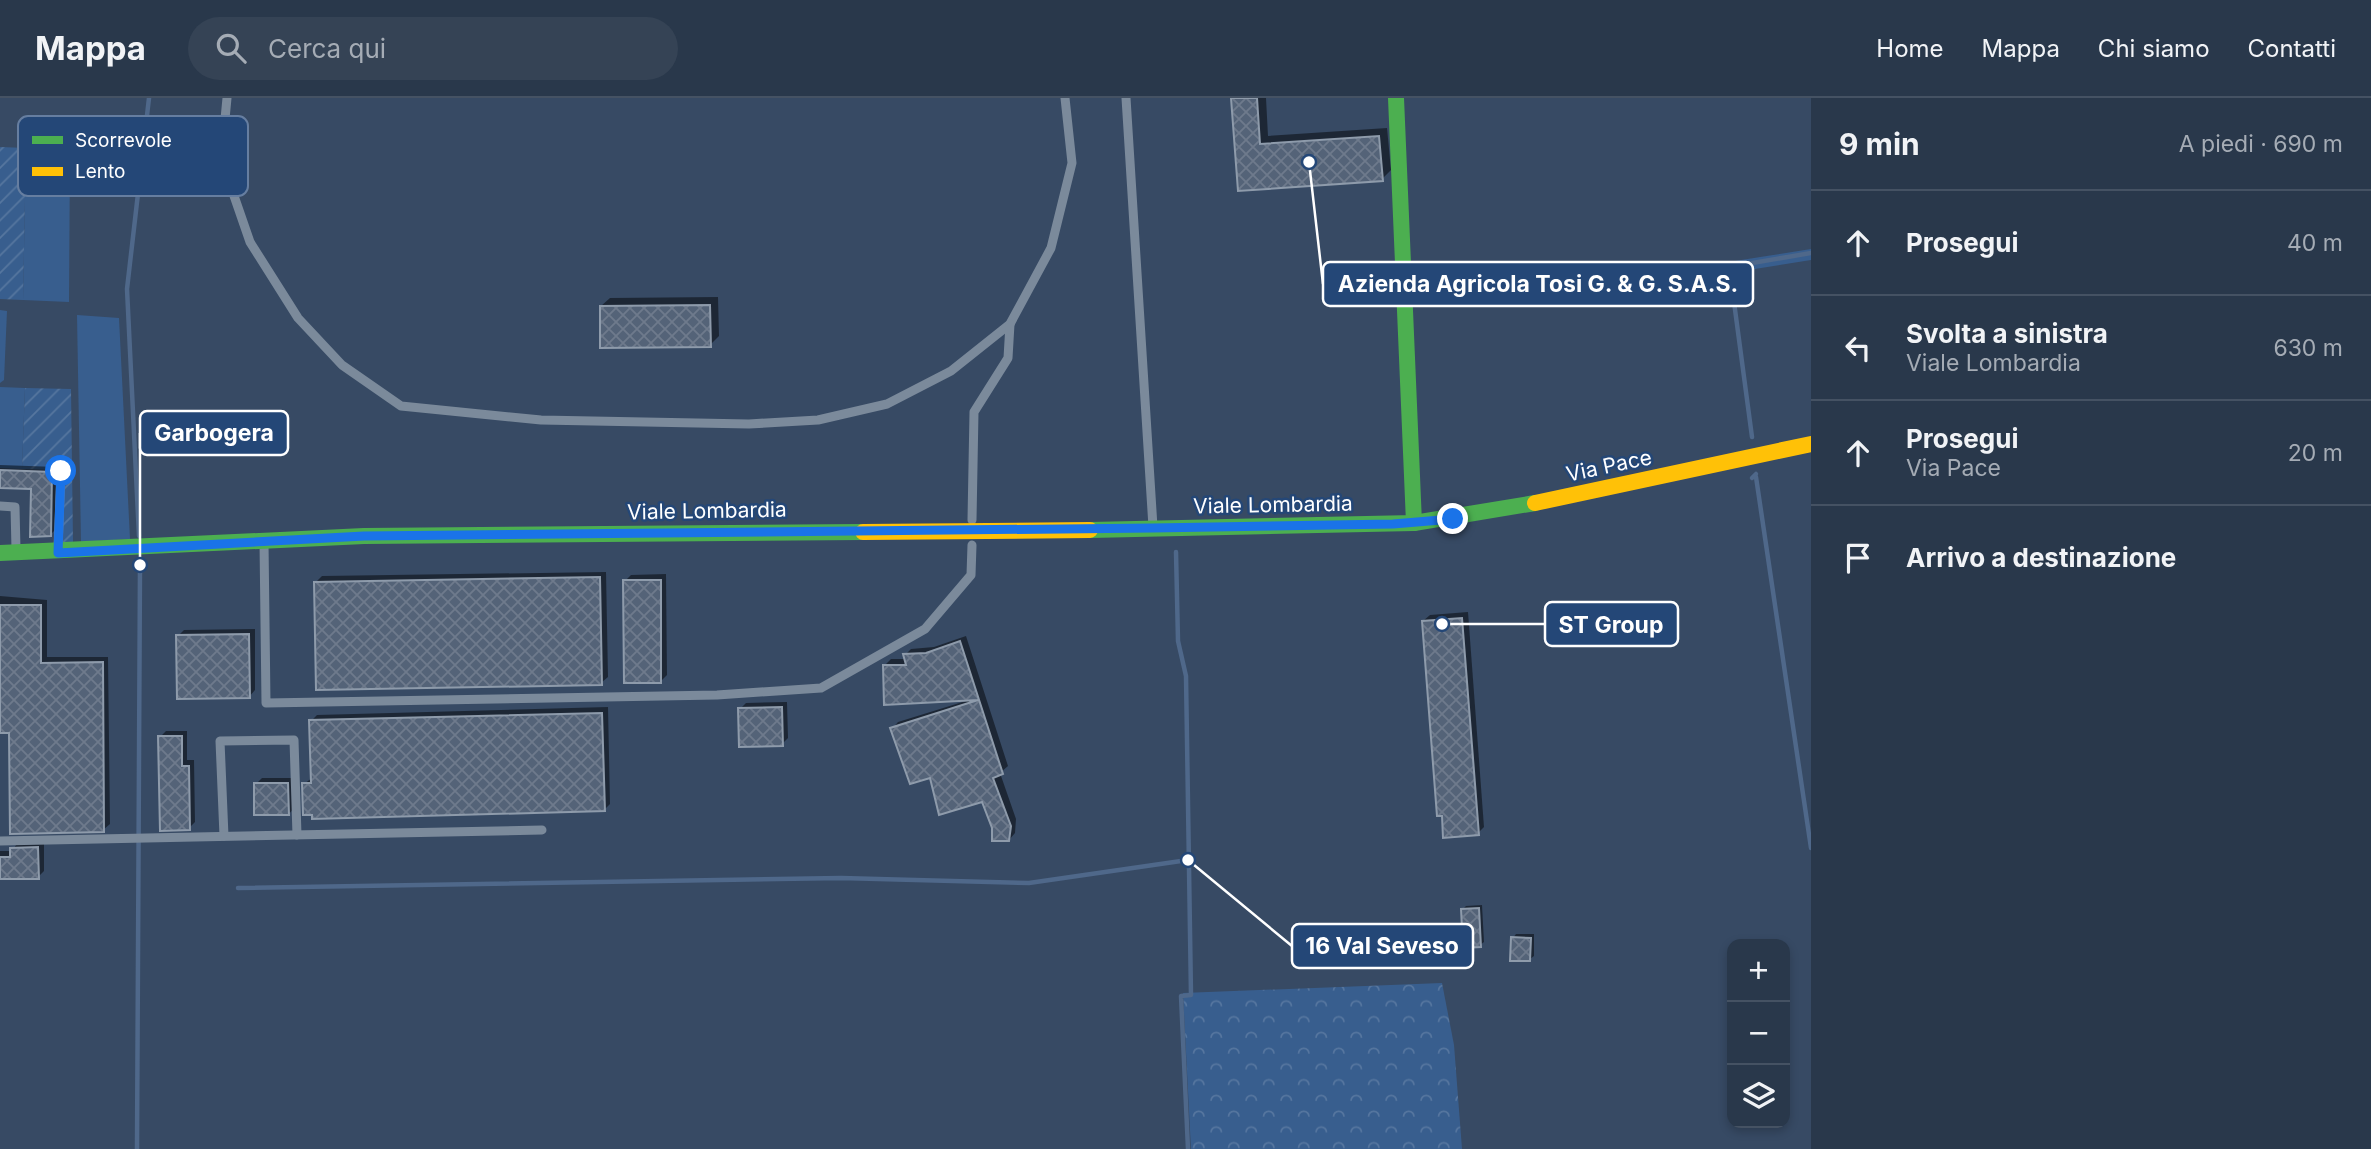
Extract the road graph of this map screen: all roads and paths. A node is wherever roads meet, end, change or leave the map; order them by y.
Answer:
1 (227, 98) edge
2 (1065, 98) edge
3 (1126, 98) edge
4 (1396, 98) edge
5 (225, 116) edge
6 (234, 196) edge
7 (1010, 324) junction
8 (1811, 444) edge
9 (61, 471) dead end
10 (0, 506) edge
11 (972, 520) dead end
12 (1414, 523) junction
13 (1153, 528) junction
14 (264, 540) junction
15 (972, 545) dead end
16 (8, 553) edge
17 (58, 553) junction
18 (542, 830) dead end
19 (297, 835) junction
20 (224, 836) junction
21 (0, 841) edge

1 - 5 lane
2 - 7 lane
3 - 13 lane
4 - 12 street
6 - 7 lane
7 - 11 lane
8 - 12 street, Via Pace
9 - 17 lane
10 - 16 lane
12 - 13 street, Viale Lombardia
13 - 14 street, Viale Lombardia
14 - 15 lane
14 - 17 street, Viale Lombardia
16 - 17 street, Viale Lombardia
18 - 19 lane
19 - 20 lane
19 - 20 lane
20 - 21 lane

